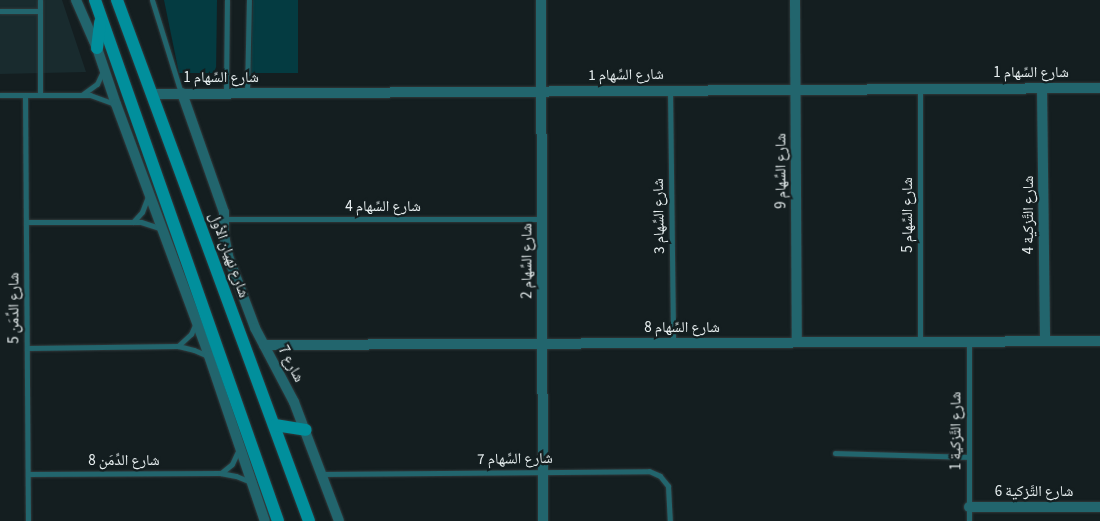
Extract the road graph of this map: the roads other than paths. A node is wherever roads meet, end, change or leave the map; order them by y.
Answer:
1 (40, 0) edge
2 (76, 0) edge
3 (94, 0) edge
4 (118, 0) edge
5 (152, 0) edge
6 (227, 0) edge
7 (249, 0) edge
8 (541, 0) edge
9 (795, 0) edge
10 (0, 11) edge
11 (40, 11) junction
12 (100, 17) junction
13 (97, 48) junction
14 (104, 68) junction
15 (1042, 88) junction
16 (1100, 88) edge
17 (670, 89) junction
18 (920, 89) junction
19 (796, 90) junction
20 (542, 91) junction
21 (182, 93) junction
22 (226, 93) junction
23 (247, 93) junction
24 (83, 94) junction
25 (152, 94) junction
26 (0, 95) edge
27 (25, 95) junction
28 (40, 95) junction
29 (116, 104) junction
30 (149, 193) junction
31 (225, 219) junction
32 (542, 219) junction
33 (26, 222) junction
34 (133, 222) junction
35 (162, 230) junction
36 (196, 323) junction
37 (969, 341) junction
38 (1045, 341) junction
39 (1100, 341) edge
40 (797, 342) junction
41 (920, 342) junction
42 (672, 343) junction
43 (543, 344) junction
44 (264, 345) junction
45 (178, 346) junction
46 (27, 348) junction
47 (209, 356) junction
48 (275, 425) junction
49 (306, 430) junction
50 (239, 446) junction
51 (834, 453) dead end
52 (969, 458) junction
53 (543, 472) junction
54 (220, 473) junction
55 (28, 474) junction
56 (321, 474) junction
57 (252, 482) junction
58 (969, 507) junction
59 (1100, 507) edge
60 (28, 521) edge
61 (265, 521) edge
62 (278, 521) edge
63 (309, 521) edge
64 (339, 521) edge
65 (543, 521) edge
66 (670, 521) edge
67 (969, 521) edge

1 - 11 lane
2 - 13 street
3 - 12 main road
4 - 25 main road, شارع نهيان الأول
5 - 21 lane
6 - 22 lane
7 - 23 lane
8 - 20 street, شارع السِّهام 2
9 - 19 street, شارع السِّهام 9
10 - 11 lane
11 - 28 lane
12 - 13 main road
12 - 62 main road
13 - 14 street
14 - 24 lane
14 - 29 street
15 - 16 street, شارع السِّهام 1
15 - 18 street, شارع السِّهام 1
15 - 38 street, شارع التَّزكية 4
17 - 19 street, شارع السِّهام 1
17 - 20 street, شارع السِّهام 1
17 - 42 lane, شارع السِّهام 3
18 - 19 street, شارع السِّهام 1
18 - 41 lane, شارع السِّهام 5
19 - 40 street, شارع السِّهام 9
20 - 23 street, شارع السِّهام 1
20 - 32 street, شارع السِّهام 2
21 - 22 street, شارع السِّهام 1
21 - 25 street, شارع السِّهام 1
21 - 31 street, شارع 7
22 - 23 street, شارع السِّهام 1
24 - 28 lane
24 - 29 lane
25 - 48 main road, شارع نهيان الأول
26 - 27 lane
27 - 28 lane
27 - 33 lane, شارع الدِّمَن 5
29 - 30 street
30 - 34 lane
30 - 35 street
31 - 32 lane, شارع السِّهام 4
31 - 44 street, شارع 7
32 - 43 street, شارع السِّهام 2
33 - 34 lane
33 - 46 lane, شارع الدِّمَن 5
34 - 35 lane
35 - 36 street
36 - 45 lane
36 - 47 street
37 - 38 street, شارع السِّهام 8
37 - 41 street, شارع السِّهام 8
37 - 52 lane, شارع التَّزكية 1
38 - 39 street, شارع السِّهام 8
40 - 41 street, شارع السِّهام 8
40 - 42 street, شارع السِّهام 8
42 - 43 street, شارع السِّهام 8
43 - 44 street, شارع السِّهام 8
43 - 53 street, شارع السِّهام 2
44 - 49 street, شارع 7
45 - 46 lane
45 - 47 lane
46 - 55 lane, شارع الدِّمَن 5
47 - 50 street
48 - 49 main road
48 - 63 main road, شارع نهيان الأول
49 - 56 street, شارع 7
50 - 54 lane
50 - 57 street
51 - 52 lane
52 - 58 lane, شارع التَّزكية 1
53 - 56 lane, شارع السِّهام 7
53 - 65 street, شارع السِّهام 2
53 - 66 lane, شارع السِّهام 7
54 - 55 lane, شارع الدِّمَن 8
54 - 57 lane, شارع الدِّمَن 8
55 - 60 lane, شارع الدِّمَن 5
56 - 64 street, شارع 7
57 - 61 street
58 - 59 street, شارع التَّزكية 6
58 - 67 lane, شارع التَّزكية 1

